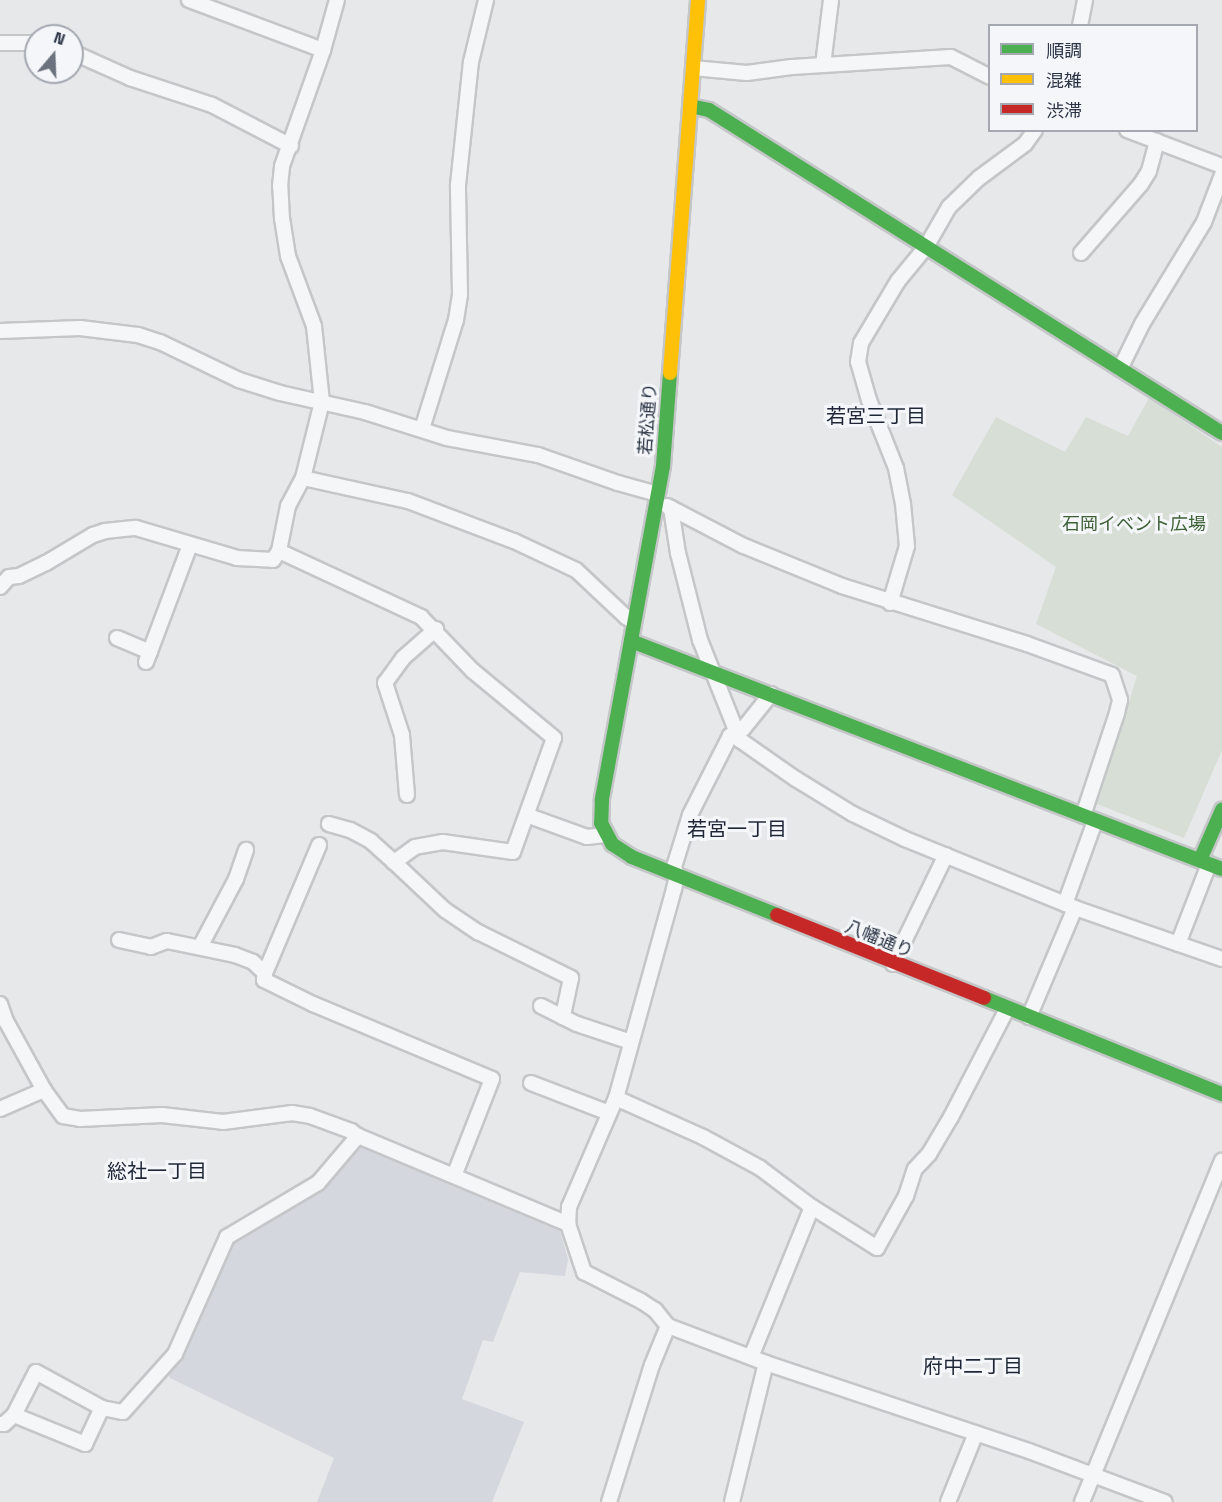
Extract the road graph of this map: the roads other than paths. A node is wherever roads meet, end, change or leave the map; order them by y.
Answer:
1 (189, 0) edge
2 (337, 0) edge
3 (486, 0) edge
4 (698, 0) edge
5 (831, 0) edge
6 (1085, 0) edge
7 (1080, 24) edge
8 (24, 43) edge
9 (0, 44) edge
10 (323, 50) junction
11 (84, 57) edge
12 (823, 65) junction
13 (693, 68) junction
14 (988, 76) edge
15 (690, 106) junction
16 (1034, 132) edge
17 (1132, 132) edge
18 (1157, 141) junction
19 (291, 146) junction
20 (1222, 166) edge
21 (1222, 175) edge
22 (926, 247) junction
23 (1081, 253) dead end
24 (0, 331) edge
25 (1120, 369) junction
26 (322, 402) junction
27 (422, 429) junction
28 (1222, 433) edge
29 (303, 478) junction
30 (657, 498) junction
31 (671, 508) junction
32 (190, 545) junction
33 (279, 551) junction
34 (0, 587) edge
35 (890, 603) junction
36 (634, 622) junction
37 (436, 629) junction
38 (117, 638) dead end
39 (631, 641) junction
40 (712, 671) junction
41 (771, 694) junction
42 (736, 732) junction
43 (407, 795) dead end
44 (1222, 810) edge
45 (529, 816) junction
46 (1089, 818) junction
47 (329, 824) dead end
48 (607, 835) junction
49 (319, 845) dead end
50 (246, 850) dead end
51 (946, 855) junction
52 (394, 862) junction
53 (1204, 862) junction
54 (1222, 869) edge
55 (677, 876) junction
56 (1070, 906) junction
57 (119, 940) dead end
58 (1178, 944) junction
59 (200, 947) junction
60 (1222, 959) edge
61 (893, 964) junction
62 (265, 973) junction
63 (0, 1004) edge
64 (541, 1006) dead end
65 (1007, 1009) junction
66 (563, 1017) junction
67 (1029, 1017) junction
68 (631, 1042) junction
69 (531, 1083) dead end
70 (44, 1090) junction
71 (1222, 1094) edge
72 (616, 1098) junction
73 (0, 1109) edge
74 (609, 1113) junction
75 (358, 1136) junction
76 (1222, 1161) edge
77 (454, 1176) junction
78 (812, 1207) junction
79 (568, 1224) junction
80 (669, 1326) junction
81 (751, 1357) junction
82 (766, 1363) junction
83 (102, 1408) junction
84 (14, 1415) junction
85 (0, 1424) edge
86 (976, 1433) junction
87 (1093, 1476) junction
88 (734, 1501) edge
89 (609, 1502) edge
90 (948, 1502) edge
91 (1082, 1502) edge
92 (1165, 1502) edge

1 - 10 street
2 - 10 street
3 - 27 street
4 - 13 street, 若松通り
5 - 12 street
6 - 7 street
8 - 9 street
10 - 19 street
11 - 19 street
12 - 13 street
12 - 14 street
13 - 15 street, 若松通り
15 - 22 street
15 - 30 street, 若松通り
16 - 22 street
17 - 18 street
18 - 20 street
18 - 23 street
19 - 26 street
21 - 25 street
22 - 25 street
22 - 35 street
24 - 26 street
25 - 28 street
26 - 27 street
26 - 29 street
27 - 30 street
29 - 33 street
29 - 36 street
30 - 31 street
30 - 36 street, 若松通り
31 - 35 street
31 - 40 street
32 - 33 street
32 - 34 street
32 - 38 street
33 - 37 street
35 - 46 street
36 - 39 street, 若松通り
37 - 43 street
37 - 45 street
39 - 40 street
39 - 48 street, 若松通り
40 - 41 street
40 - 42 street
41 - 42 street
41 - 46 street
42 - 51 street
42 - 55 street
44 - 53 street
45 - 48 street
45 - 52 street
46 - 53 street
46 - 56 street
47 - 52 street
48 - 55 street, 八幡通り
49 - 62 street
50 - 59 street
51 - 56 street
51 - 61 street
52 - 66 street
53 - 54 street
53 - 58 street
55 - 61 street, 八幡通り
55 - 68 street
56 - 58 street
56 - 67 street
57 - 59 street
58 - 60 street
59 - 62 street
61 - 65 street, 八幡通り
62 - 77 street
63 - 70 street
64 - 66 street
65 - 67 street, 八幡通り
65 - 78 street
66 - 68 street
67 - 71 street, 八幡通り
68 - 72 street
69 - 74 street
70 - 73 street
70 - 75 street
72 - 74 street
72 - 78 street
74 - 79 street
75 - 77 street
75 - 83 street
76 - 87 street
77 - 79 street
78 - 81 street
79 - 80 street
80 - 81 street
80 - 89 street
81 - 82 street
82 - 86 street
82 - 88 street
83 - 84 street
83 - 84 street
84 - 85 street
86 - 87 street
86 - 90 street
87 - 91 street
87 - 92 street

